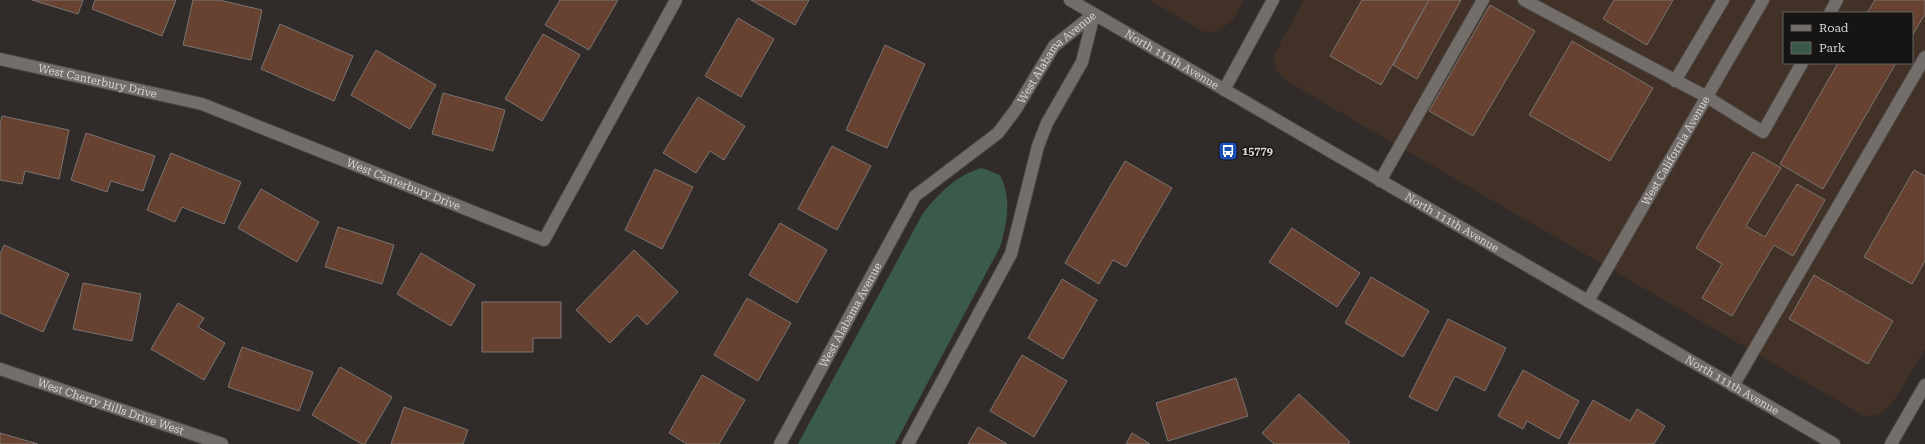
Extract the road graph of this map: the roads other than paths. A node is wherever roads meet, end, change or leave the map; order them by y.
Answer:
1 (676, 0) edge
2 (1070, 0) edge
3 (1273, 0) edge
4 (1483, 0) edge
5 (1524, 0) edge
6 (1723, 0) edge
7 (1764, 0) edge
8 (1838, 0) edge
9 (1831, 12) edge
10 (1094, 14) junction
11 (1925, 57) edge
12 (0, 59) edge
13 (1801, 64) edge
14 (1675, 81) junction
15 (1224, 90) junction
16 (1707, 97) junction
17 (1380, 180) junction
18 (1588, 301) junction
19 (0, 368) edge
20 (1925, 385) edge
21 (1733, 386) junction
22 (222, 444) edge
23 (780, 444) edge
24 (908, 444) edge
25 (1834, 444) edge
26 (1891, 444) edge

1 - 12 street, West Canterbury Drive
2 - 10 street, North 111th Avenue
3 - 15 street
4 - 17 street
5 - 14 street
6 - 14 street
7 - 16 street, West California Avenue
8 - 9 street
10 - 15 street, North 111th Avenue
10 - 23 street, West Alabama Avenue
10 - 24 street, West Alabama Avenue
11 - 21 street
13 - 16 street
14 - 16 street
15 - 17 street, North 111th Avenue
16 - 18 street, West California Avenue
17 - 18 street, North 111th Avenue
18 - 21 street, North 111th Avenue
19 - 22 street, West Cherry Hills Drive West
20 - 26 street
21 - 25 street, North 111th Avenue

